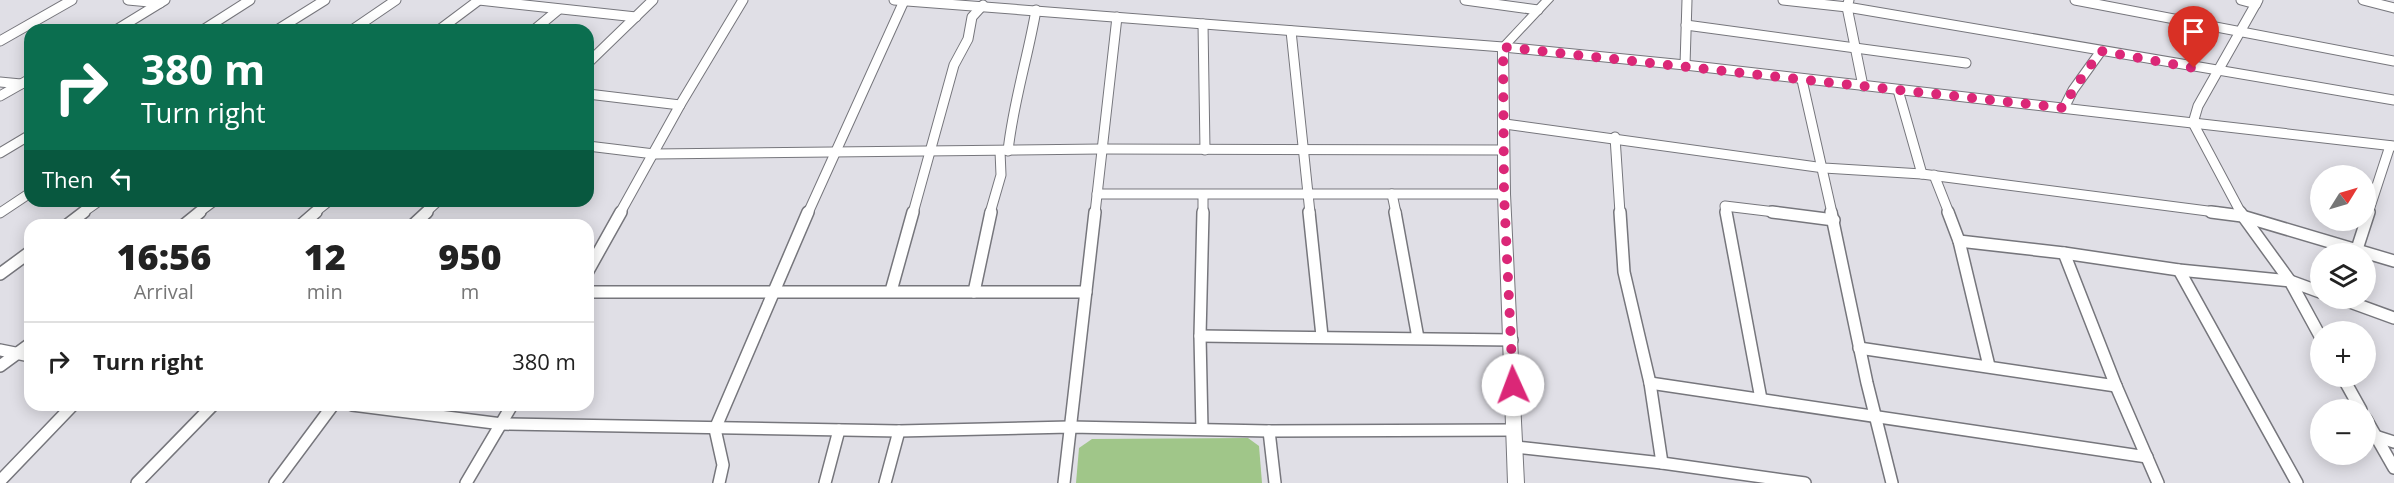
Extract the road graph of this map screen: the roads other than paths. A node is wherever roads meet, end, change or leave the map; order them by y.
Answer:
1 (72, 0) edge
2 (128, 0) edge
3 (250, 0) edge
4 (325, 0) edge
5 (396, 0) edge
6 (479, 0) edge
7 (653, 0) edge
8 (743, 0) edge
9 (1466, 0) edge
10 (1548, 0) edge
11 (1687, 0) edge
12 (1783, 0) edge
13 (2075, 0) edge
14 (2241, 0) edge
15 (2363, 0) edge
16 (162, 1) edge
17 (899, 1) edge
18 (922, 1) edge
19 (2257, 2) edge
20 (1848, 4) edge
21 (983, 5) junction
22 (2394, 8) edge
23 (558, 10) junction
24 (1036, 10) junction
25 (1538, 10) junction
26 (636, 17) junction
27 (1117, 17) junction
28 (30, 24) edge
29 (126, 24) edge
30 (212, 24) edge
31 (287, 24) edge
32 (360, 24) edge
33 (447, 24) edge
34 (541, 24) edge
35 (1203, 24) junction
36 (1686, 25) junction
37 (24, 27) edge
38 (1291, 31) junction
39 (2241, 32) junction
40 (0, 41) edge
41 (1853, 46) junction
42 (1503, 47) junction
43 (2101, 51) junction
44 (594, 57) edge
45 (2394, 61) edge
46 (1966, 63) dead end
47 (1685, 65) junction
48 (2218, 72) junction
49 (1802, 80) junction
50 (0, 82) edge
51 (24, 84) edge
52 (24, 84) edge
53 (1863, 86) junction
54 (1898, 90) junction
55 (594, 95) edge
56 (0, 96) edge
57 (2394, 100) edge
58 (680, 105) junction
59 (2064, 108) junction
60 (2193, 123) junction
61 (1505, 124) junction
62 (1614, 137) junction
63 (24, 139) edge
64 (2392, 146) edge
65 (594, 147) edge
66 (1101, 149) junction
67 (1205, 150) junction
68 (1503, 150) junction
69 (1004, 151) junction
70 (1303, 151) junction
71 (929, 152) junction
72 (0, 153) edge
73 (836, 153) junction
74 (654, 154) junction
75 (1824, 168) junction
76 (1922, 174) junction
77 (1934, 175) junction
78 (1309, 193) junction
79 (1097, 194) junction
80 (1392, 194) junction
81 (1504, 194) junction
82 (1203, 195) junction
83 (24, 197) edge
84 (91, 207) edge
85 (206, 207) edge
86 (322, 207) edge
87 (432, 207) edge
88 (0, 213) edge
89 (2242, 216) junction
90 (75, 219) edge
91 (192, 219) edge
92 (307, 219) edge
93 (418, 219) edge
94 (1834, 220) junction
95 (1959, 241) junction
96 (2336, 243) edge
97 (2359, 243) edge
98 (2064, 253) junction
99 (2376, 255) edge
100 (24, 256) edge
101 (594, 260) edge
102 (2394, 261) edge
103 (2179, 270) junction
104 (0, 274) edge
105 (2290, 281) junction
106 (2310, 288) edge
107 (773, 290) junction
108 (891, 291) junction
109 (594, 292) edge
110 (974, 292) junction
111 (1086, 292) junction
112 (2369, 309) edge
113 (2394, 318) edge
114 (2312, 321) edge
115 (1200, 336) junction
116 (1322, 336) junction
117 (1418, 338) junction
118 (1512, 340) junction
119 (1859, 348) junction
120 (0, 350) edge
121 (24, 355) edge
122 (0, 366) edge
123 (1989, 366) junction
124 (1650, 383) junction
125 (2116, 386) junction
126 (1761, 399) junction
127 (67, 411) edge
128 (207, 411) edge
129 (329, 411) edge
130 (399, 411) edge
131 (509, 411) edge
132 (1874, 416) junction
133 (502, 424) junction
134 (1070, 427) junction
135 (715, 429) junction
136 (1202, 429) junction
137 (839, 430) junction
138 (1515, 430) junction
139 (899, 431) junction
140 (1269, 431) junction
141 (2376, 436) edge
142 (2376, 438) edge
143 (2394, 442) edge
144 (1516, 447) junction
145 (2147, 457) junction
146 (1662, 463) junction
147 (2394, 468) edge
148 (0, 481) edge
149 (137, 483) edge
150 (275, 483) edge
151 (466, 483) edge
152 (719, 483) edge
153 (825, 483) edge
154 (885, 483) edge
155 (1064, 483) edge
156 (1275, 483) edge
157 (1516, 483) edge
158 (1805, 483) edge
159 (1892, 483) edge
160 (2158, 483) edge
161 (2298, 483) edge

1 - 28 street
2 - 16 street
3 - 30 street
4 - 31 street
5 - 32 street
6 - 23 street
6 - 33 street
7 - 26 street
8 - 58 street
9 - 25 street
10 - 25 street
11 - 36 street
12 - 20 street
13 - 39 street
14 - 19 street
15 - 22 street
16 - 29 street
17 - 18 street
17 - 73 street
18 - 21 street
19 - 39 street
20 - 41 street
20 - 43 street
21 - 24 street
21 - 71 street
23 - 26 street
23 - 34 street
24 - 27 street
24 - 69 street
25 - 42 street
26 - 44 street
27 - 35 street
27 - 66 street
35 - 38 street
35 - 67 street
36 - 41 street
36 - 47 street
37 - 40 street
38 - 42 street
38 - 70 street
39 - 45 street
39 - 48 street
41 - 46 street
41 - 53 street
42 - 47 street
42 - 61 street
43 - 48 street
43 - 59 street
47 - 49 street
48 - 57 street
48 - 60 street
49 - 53 street
49 - 75 street
50 - 51 street
52 - 56 street
53 - 54 street
54 - 59 street
54 - 76 street
55 - 58 street
58 - 74 street
59 - 60 street
60 - 64 street
60 - 89 street
61 - 62 street
61 - 68 street
62 - 75 street
62 - 124 street
63 - 72 street
64 - 97 street
65 - 74 street
66 - 67 street
66 - 69 street
66 - 79 street
67 - 70 street
68 - 70 street
68 - 81 street
69 - 71 street
69 - 110 street
70 - 78 street
71 - 73 street
71 - 108 street
73 - 74 street
73 - 107 street
74 - 101 street
75 - 76 street
75 - 94 street
76 - 77 street
77 - 89 street
77 - 95 street
78 - 80 street
78 - 82 street
78 - 116 street
79 - 82 street
79 - 111 street
80 - 81 street
80 - 117 street
81 - 118 street
82 - 115 street
83 - 88 street
84 - 90 street
85 - 91 street
86 - 92 street
87 - 93 street
89 - 96 street
89 - 105 street
94 - 119 street
94 - 126 street
95 - 98 street
95 - 123 street
98 - 103 street
98 - 125 street
99 - 102 street
100 - 104 street
103 - 105 street
103 - 161 street
105 - 106 street
105 - 114 street
107 - 108 street
107 - 109 street
107 - 135 street
108 - 110 street
110 - 111 street
111 - 134 street
112 - 113 street
115 - 116 street
115 - 136 street
116 - 117 street
117 - 118 street
118 - 138 street
119 - 123 street
119 - 132 street
120 - 121 street
121 - 122 street
123 - 125 street
124 - 126 street
124 - 146 street
125 - 145 street
126 - 132 street
127 - 148 street
128 - 149 street
129 - 150 street
130 - 133 street
131 - 133 street
132 - 145 street
132 - 159 street
133 - 135 street
133 - 151 street
134 - 136 street
134 - 139 street
134 - 155 street
135 - 137 street
135 - 152 street
136 - 140 street
137 - 139 street
137 - 153 street
138 - 140 street
138 - 144 street
139 - 154 street
140 - 156 street
141 - 143 street
142 - 147 street
144 - 146 street
144 - 157 street
145 - 160 street
146 - 158 street

